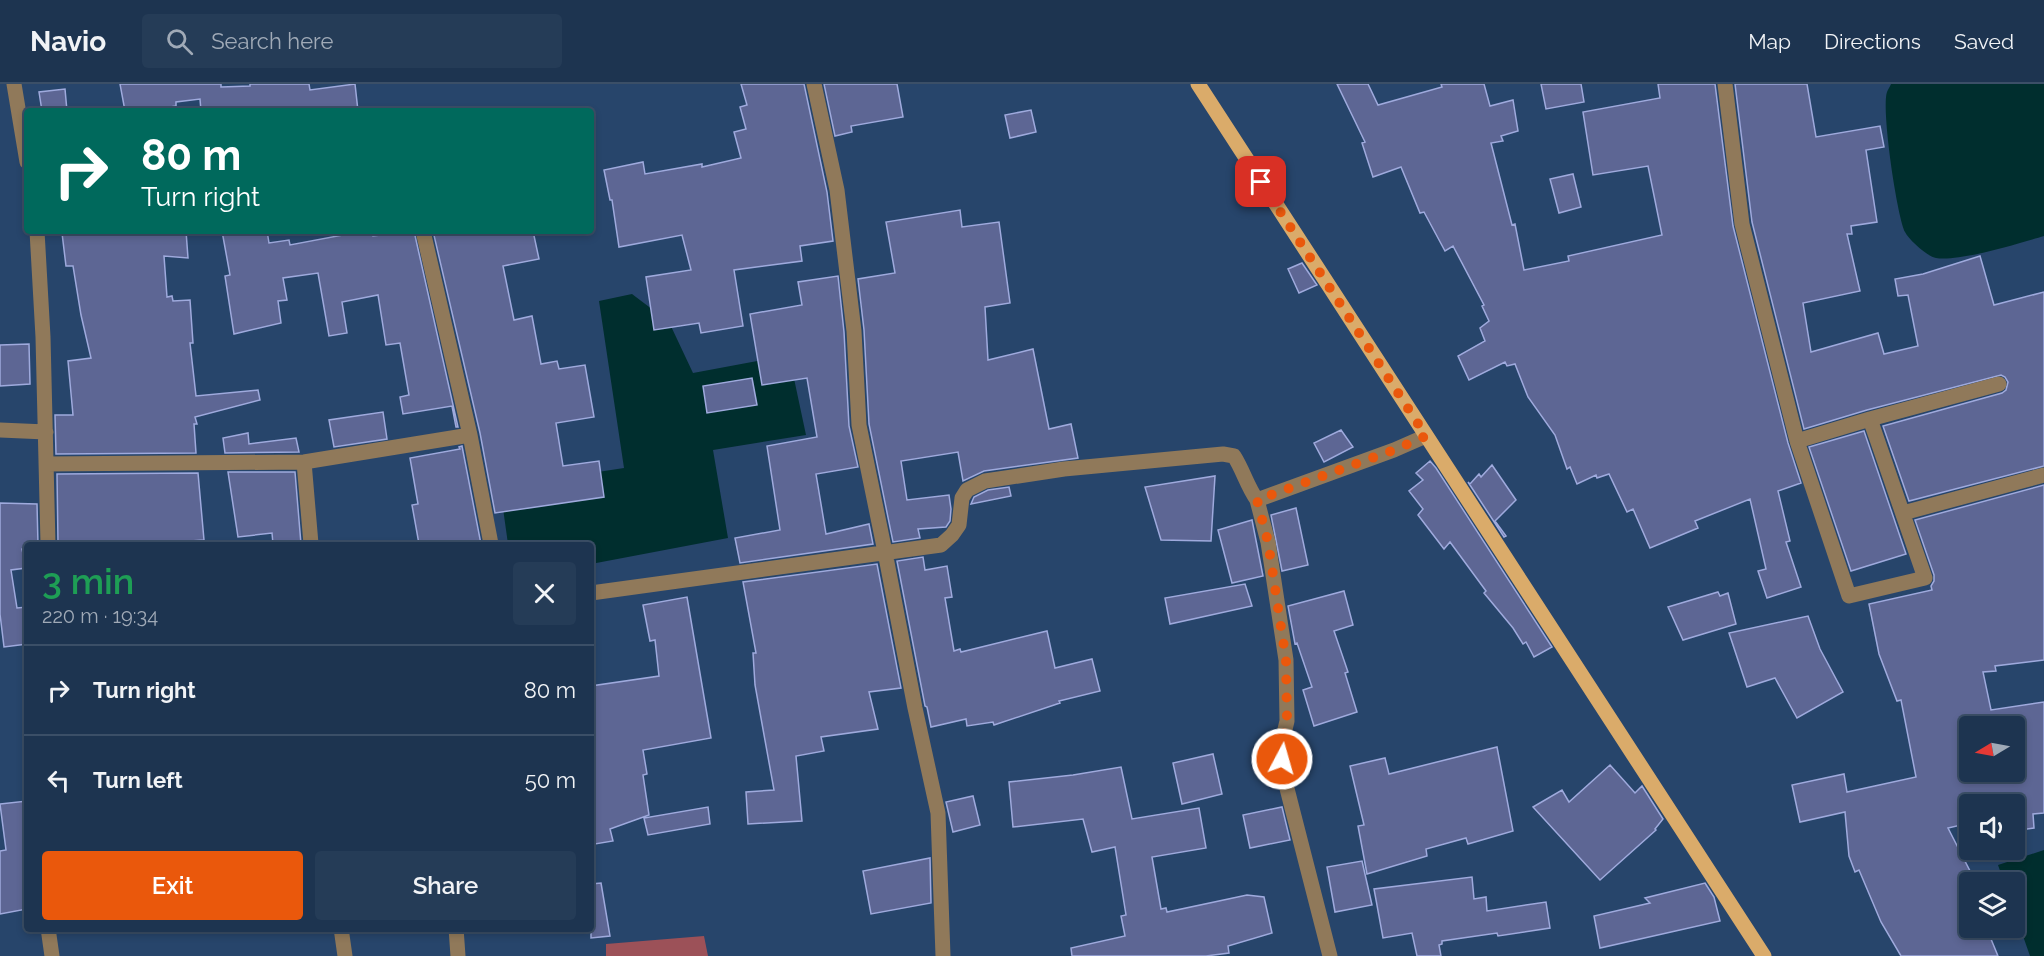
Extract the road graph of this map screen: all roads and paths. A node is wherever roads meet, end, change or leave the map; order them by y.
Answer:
1 (14, 84) edge
2 (814, 84) edge
3 (1198, 84) edge
4 (1725, 84) edge
5 (24, 144) edge
6 (37, 234) edge
7 (424, 234) edge
8 (1999, 384) dead end
9 (1870, 418) junction
10 (0, 430) edge
11 (46, 432) junction
12 (470, 435) junction
13 (1426, 436) junction
14 (1797, 441) junction
15 (304, 462) junction
16 (46, 464) junction
17 (2044, 475) edge
18 (1257, 500) junction
19 (1903, 513) junction
20 (48, 542) edge
21 (311, 542) edge
22 (491, 542) edge
23 (885, 552) junction
24 (594, 593) edge
25 (49, 932) edge
26 (342, 932) edge
27 (456, 932) edge
28 (52, 956) edge
29 (345, 956) edge
30 (458, 956) edge
31 (943, 956) edge
32 (1330, 956) edge
33 (1764, 956) edge

1 - 5 street
2 - 23 street
3 - 13 main road
4 - 14 street
6 - 11 street
7 - 12 street
8 - 9 street
9 - 14 street
9 - 19 street
10 - 11 street
11 - 16 street
12 - 15 street
12 - 22 street
13 - 18 street
13 - 33 main road
14 - 19 street
15 - 16 street
15 - 21 street
16 - 20 street
17 - 19 street
18 - 23 street
18 - 32 street
23 - 24 street
23 - 31 street
25 - 28 street
26 - 29 street
27 - 30 street

